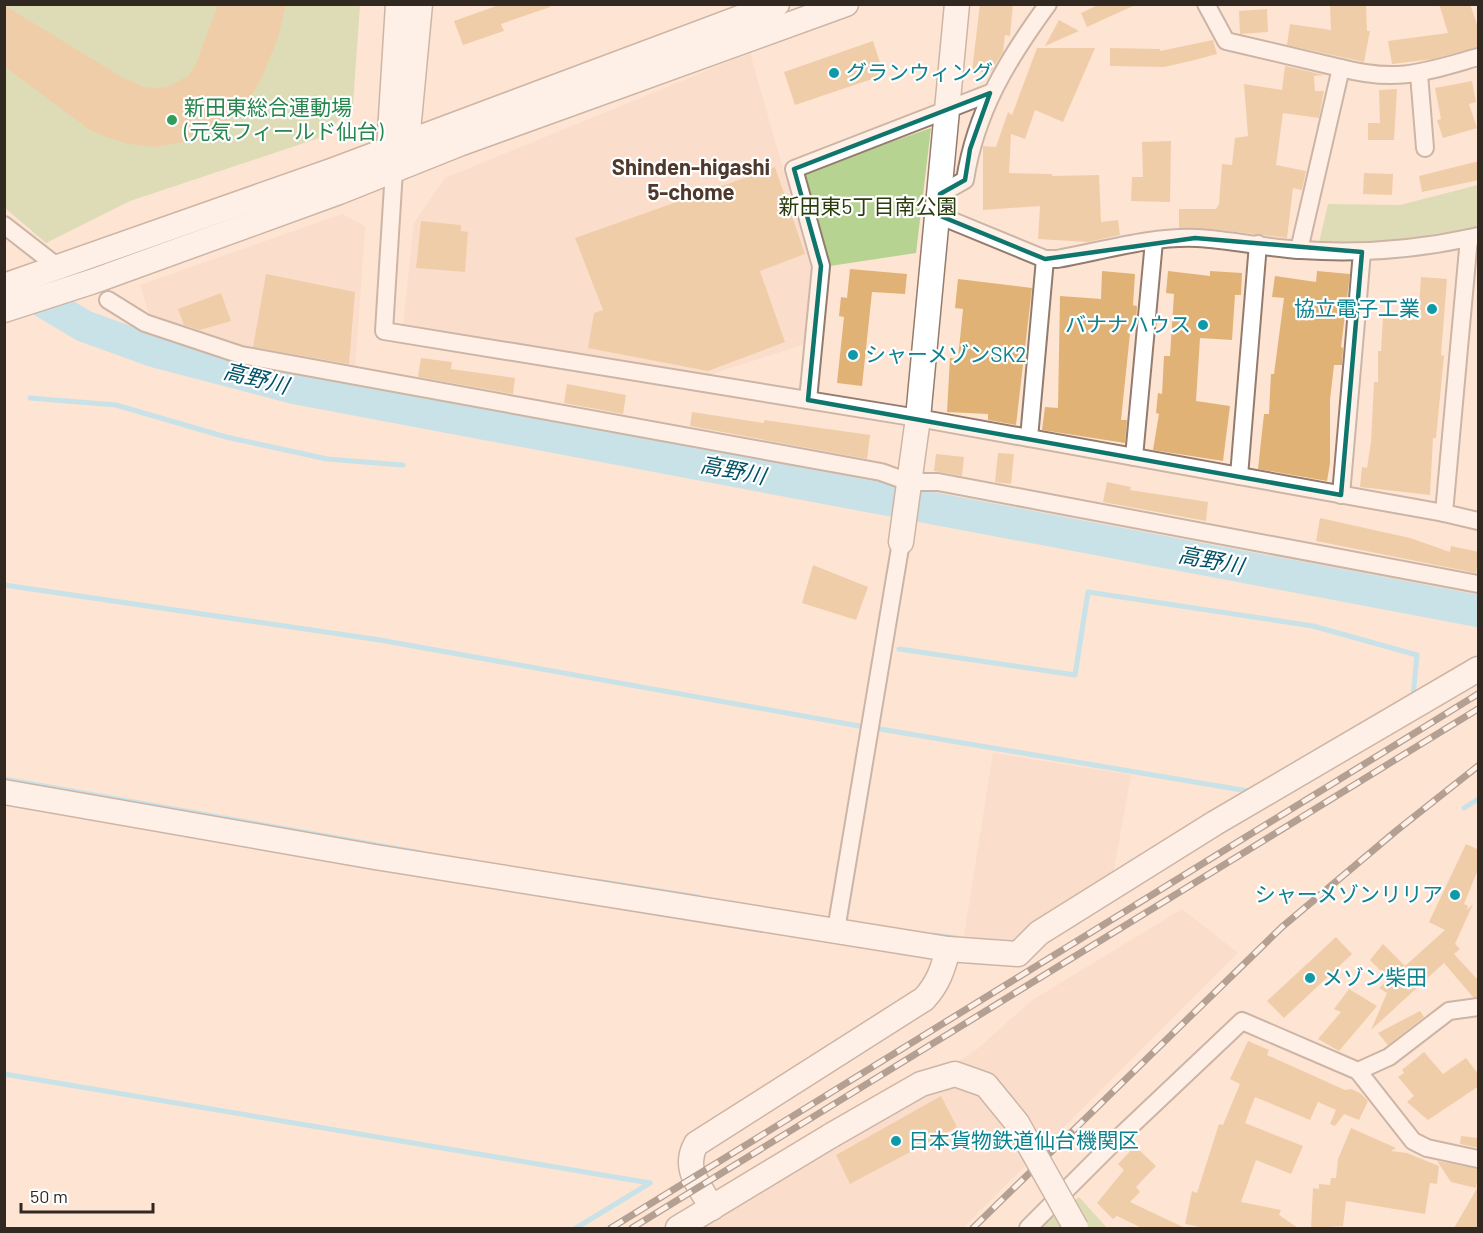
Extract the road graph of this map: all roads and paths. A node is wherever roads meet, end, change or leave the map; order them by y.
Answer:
1 (398, 4) edge
2 (420, 4) edge
3 (777, 4) edge
4 (846, 4) edge
5 (957, 4) edge
6 (1048, 4) edge
7 (1206, 4) edge
8 (1479, 57) edge
9 (1341, 68) junction
10 (1419, 74) junction
11 (990, 93) junction
12 (948, 109) junction
13 (1425, 148) dead end
14 (397, 154) junction
15 (939, 204) junction
16 (4, 225) edge
17 (1474, 237) edge
18 (1154, 241) junction
19 (1258, 243) junction
20 (1299, 250) junction
21 (1362, 252) junction
22 (1045, 259) junction
23 (58, 267) junction
24 (4, 286) edge
25 (108, 300) dead end
26 (4, 310) edge
27 (1479, 342) edge
28 (1461, 346) junction
29 (808, 400) junction
30 (918, 418) junction
31 (1029, 438) junction
32 (1134, 457) junction
33 (1239, 476) junction
34 (909, 485) junction
35 (1341, 495) junction
36 (1444, 513) junction
37 (1479, 521) edge
38 (901, 539) joint
39 (1479, 584) edge
40 (1479, 669) edge
41 (4, 792) edge
42 (836, 930) junction
43 (948, 949) junction
44 (1479, 1007) edge
45 (1358, 1071) junction
46 (1479, 1158) edge
47 (712, 1208) junction
48 (678, 1228) edge
49 (1028, 1228) edge
50 (1076, 1228) edge

1 - 14 street
2 - 14 street
3 - 14 street
4 - 14 street
5 - 12 street
6 - 11 street
7 - 9 street
8 - 10 street
9 - 10 street
9 - 20 street
10 - 13 street
11 - 12 street
11 - 15 street
12 - 15 street
12 - 29 street
14 - 23 street
14 - 26 street
14 - 29 street
15 - 22 street
15 - 30 street
16 - 23 street
17 - 21 street
17 - 28 street
18 - 19 street
18 - 22 street
18 - 32 street
19 - 20 street
19 - 33 street
20 - 21 street
21 - 35 street
22 - 31 street
23 - 24 street
25 - 34 street
27 - 28 street
28 - 36 street
29 - 30 street
30 - 31 street
30 - 34 street
31 - 32 street
32 - 33 street
33 - 35 street
34 - 38 street
34 - 39 street
35 - 36 street
36 - 37 street
38 - 42 street
40 - 43 street
41 - 42 street
42 - 43 street
43 - 47 street
44 - 45 street
45 - 46 street
45 - 49 street
47 - 48 street
47 - 50 street, bridge

